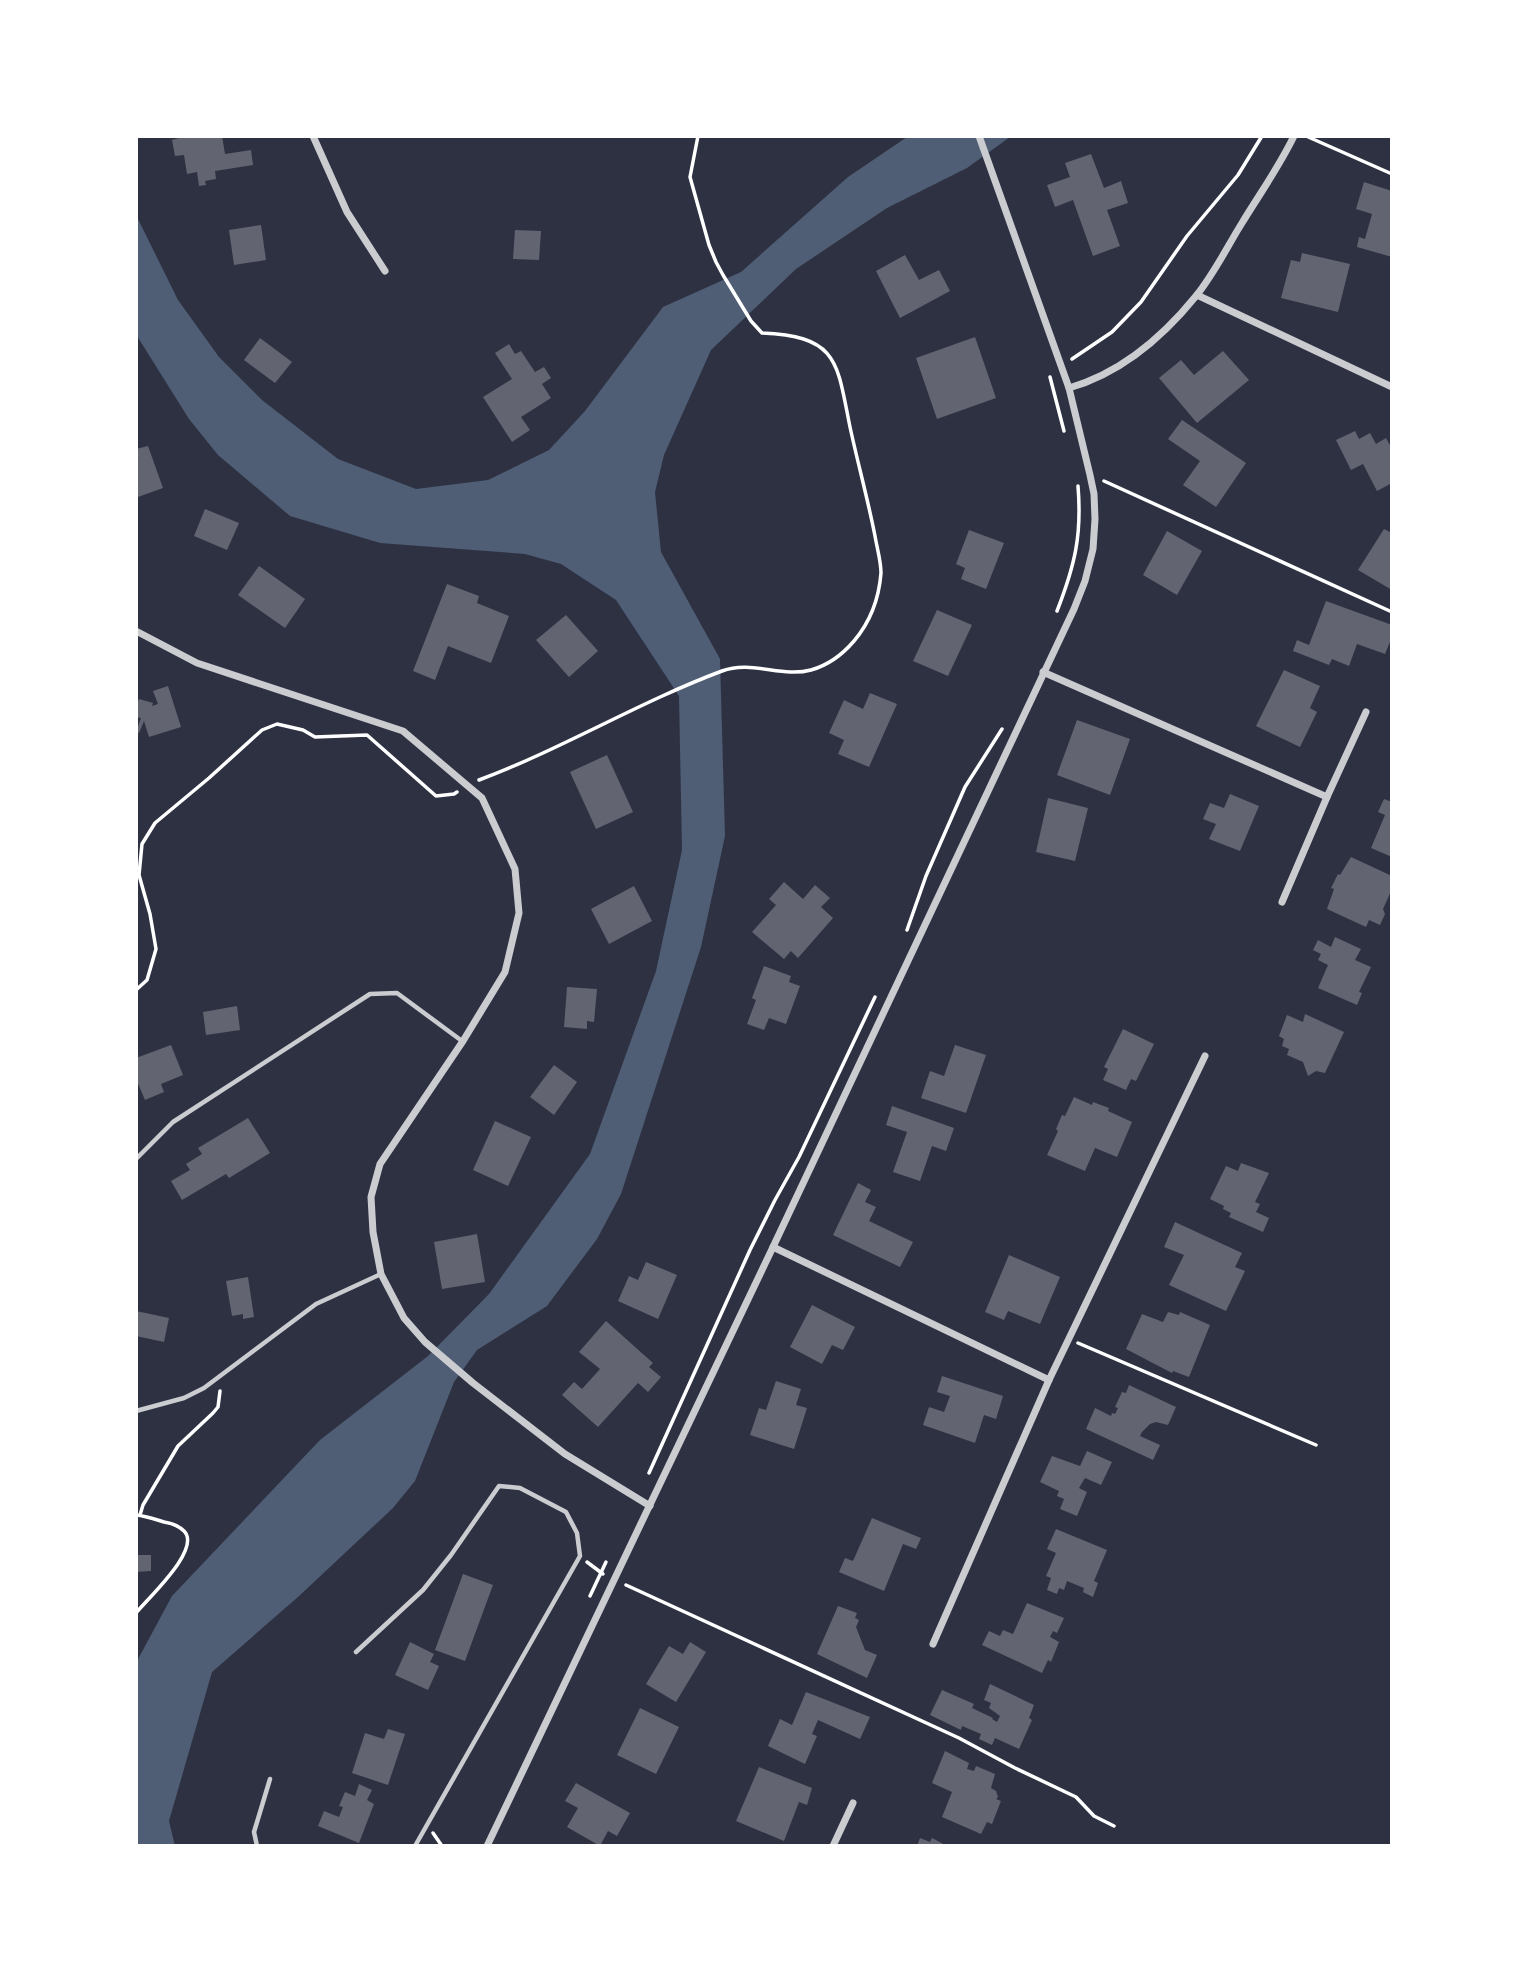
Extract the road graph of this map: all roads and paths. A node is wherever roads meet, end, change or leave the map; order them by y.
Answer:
1 (313, 136) edge
2 (698, 136) edge
3 (979, 136) edge
4 (1262, 136) edge
5 (1294, 136) edge
6 (1306, 136) edge
7 (1391, 174) edge
8 (386, 271) dead end
9 (1197, 295) junction
10 (1060, 365) junction
11 (1391, 387) edge
12 (1069, 388) junction
13 (1066, 437) dead end
14 (1090, 475) junction
15 (1077, 477) dead end
16 (1391, 612) edge
17 (1053, 621) dead end
18 (136, 631) edge
19 (1043, 672) junction
20 (1366, 712) dead end
21 (1002, 729) dead end
22 (467, 785) junction
23 (1326, 797) junction
24 (1282, 902) dead end
25 (904, 938) dead end
26 (136, 990) edge
27 (876, 994) dead end
28 (463, 1041) junction
29 (1205, 1056) dead end
30 (136, 1159) edge
31 (773, 1247) junction
32 (382, 1274) junction
33 (1069, 1340) junction
34 (220, 1377) junction
35 (1049, 1380) junction
36 (136, 1411) edge
37 (1316, 1445) dead end
38 (649, 1474) dead end
39 (649, 1506) junction
40 (138, 1515) edge
41 (580, 1556) junction
42 (606, 1562) dead end
43 (601, 1573) junction
44 (614, 1580) junction
45 (587, 1604) dead end
46 (136, 1613) edge
47 (933, 1644) dead end
48 (356, 1652) dead end
49 (270, 1779) dead end
50 (852, 1803) dead end
51 (1114, 1826) dead end
52 (257, 1846) edge
53 (415, 1846) edge
54 (487, 1846) edge
55 (833, 1846) edge

1 - 8 street
2 - 22 path
3 - 10 street
4 - 10 path
5 - 9 street
6 - 7 path
9 - 11 street
9 - 12 street
10 - 12 street
10 - 13 path
12 - 14 street
14 - 16 path
14 - 19 street
15 - 17 path
18 - 22 street
19 - 23 street
19 - 31 street
20 - 23 street
21 - 25 path
22 - 26 path
22 - 28 street
23 - 24 street
27 - 38 path
28 - 30 lane
28 - 32 street
29 - 33 street
31 - 35 street
31 - 39 street
32 - 34 lane
32 - 39 street
33 - 35 street
33 - 37 path
34 - 36 lane
34 - 40 path
35 - 47 street
39 - 44 street
40 - 46 path
41 - 43 path
41 - 48 lane
41 - 53 lane
42 - 43 path
43 - 44 path
43 - 45 path
44 - 51 path
44 - 54 street
49 - 52 lane
50 - 55 street

